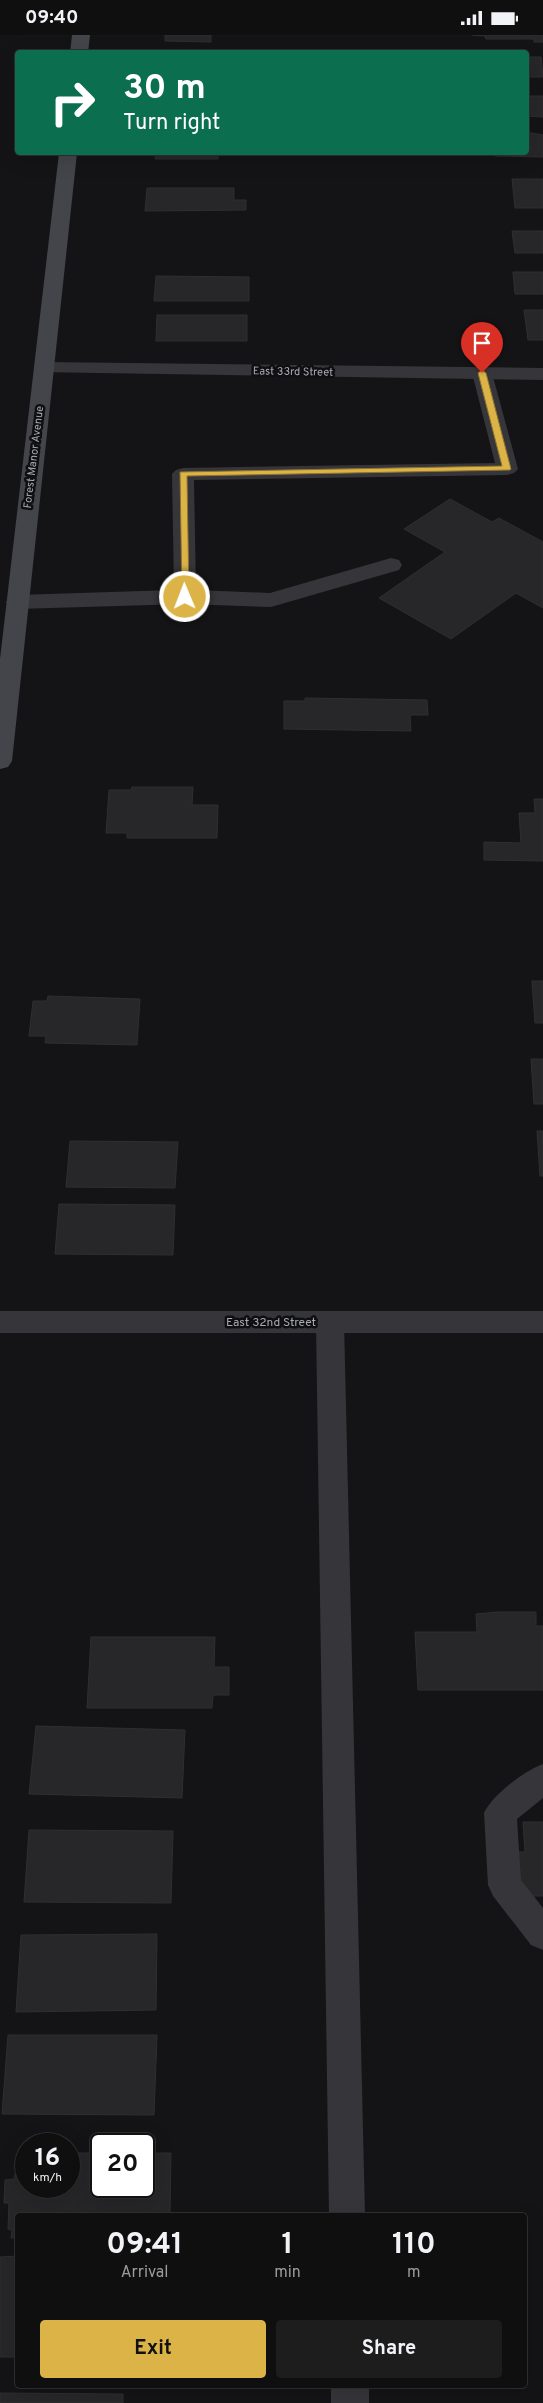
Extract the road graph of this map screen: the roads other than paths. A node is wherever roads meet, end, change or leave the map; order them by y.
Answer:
1 (81, 35) edge
2 (79, 50) edge
3 (68, 155) edge
4 (44, 368) junction
5 (482, 373) junction
6 (543, 373) edge
7 (391, 565) dead end
8 (185, 597) junction
9 (17, 602) junction
10 (0, 761) edge
11 (0, 1322) edge
12 (330, 1322) junction
13 (543, 1322) edge
14 (543, 1779) edge
15 (543, 1934) edge
16 (347, 2213) edge
17 (350, 2388) edge
18 (350, 2403) edge

1 - 2 street
3 - 4 street, Forest Manor Avenue
4 - 5 street, East 33rd Street
4 - 9 street, Forest Manor Avenue
5 - 6 street, East 33rd Street
5 - 8 street
7 - 8 street
8 - 9 street
9 - 10 street, Forest Manor Avenue
11 - 12 street, East 32nd Street
12 - 13 street, East 32nd Street
12 - 16 street
14 - 15 street
17 - 18 street

